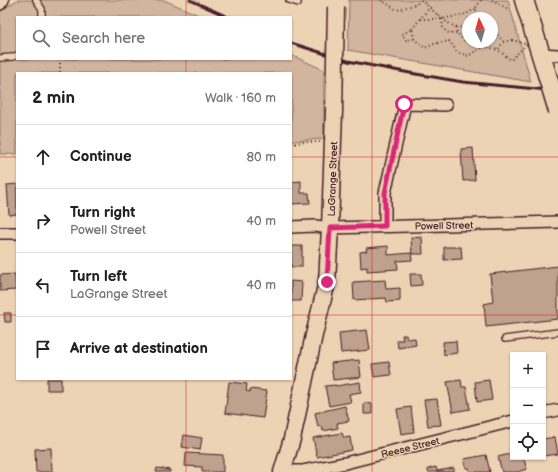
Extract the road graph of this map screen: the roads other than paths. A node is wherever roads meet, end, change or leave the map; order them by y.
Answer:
1 (3, 0) edge
2 (36, 0) edge
3 (289, 0) edge
4 (524, 0) edge
5 (298, 3) dead end
6 (0, 4) edge
7 (336, 4) edge
8 (42, 16) edge
9 (558, 55) edge
10 (16, 56) edge
11 (0, 58) edge
12 (542, 61) junction
13 (446, 104) dead end
14 (558, 111) edge
15 (558, 222) edge
16 (385, 226) junction
17 (292, 227) edge
18 (330, 228) junction
19 (0, 233) edge
20 (16, 233) edge
21 (558, 332) edge
22 (505, 340) dead end
23 (558, 410) edge
24 (546, 412) edge
25 (510, 422) edge
26 (283, 472) edge

1 - 6 street
2 - 8 lane
3 - 5 lane
4 - 12 main road
7 - 18 street, LaGrange Street, bridge
9 - 12 street
10 - 11 lane
12 - 14 main road, bridge
13 - 16 street
15 - 16 street, Powell Street
16 - 18 street, Powell Street
17 - 18 street, Powell Street
18 - 26 street, LaGrange Street
19 - 20 street
21 - 22 lane
23 - 24 street
25 - 26 street, Reese Street

